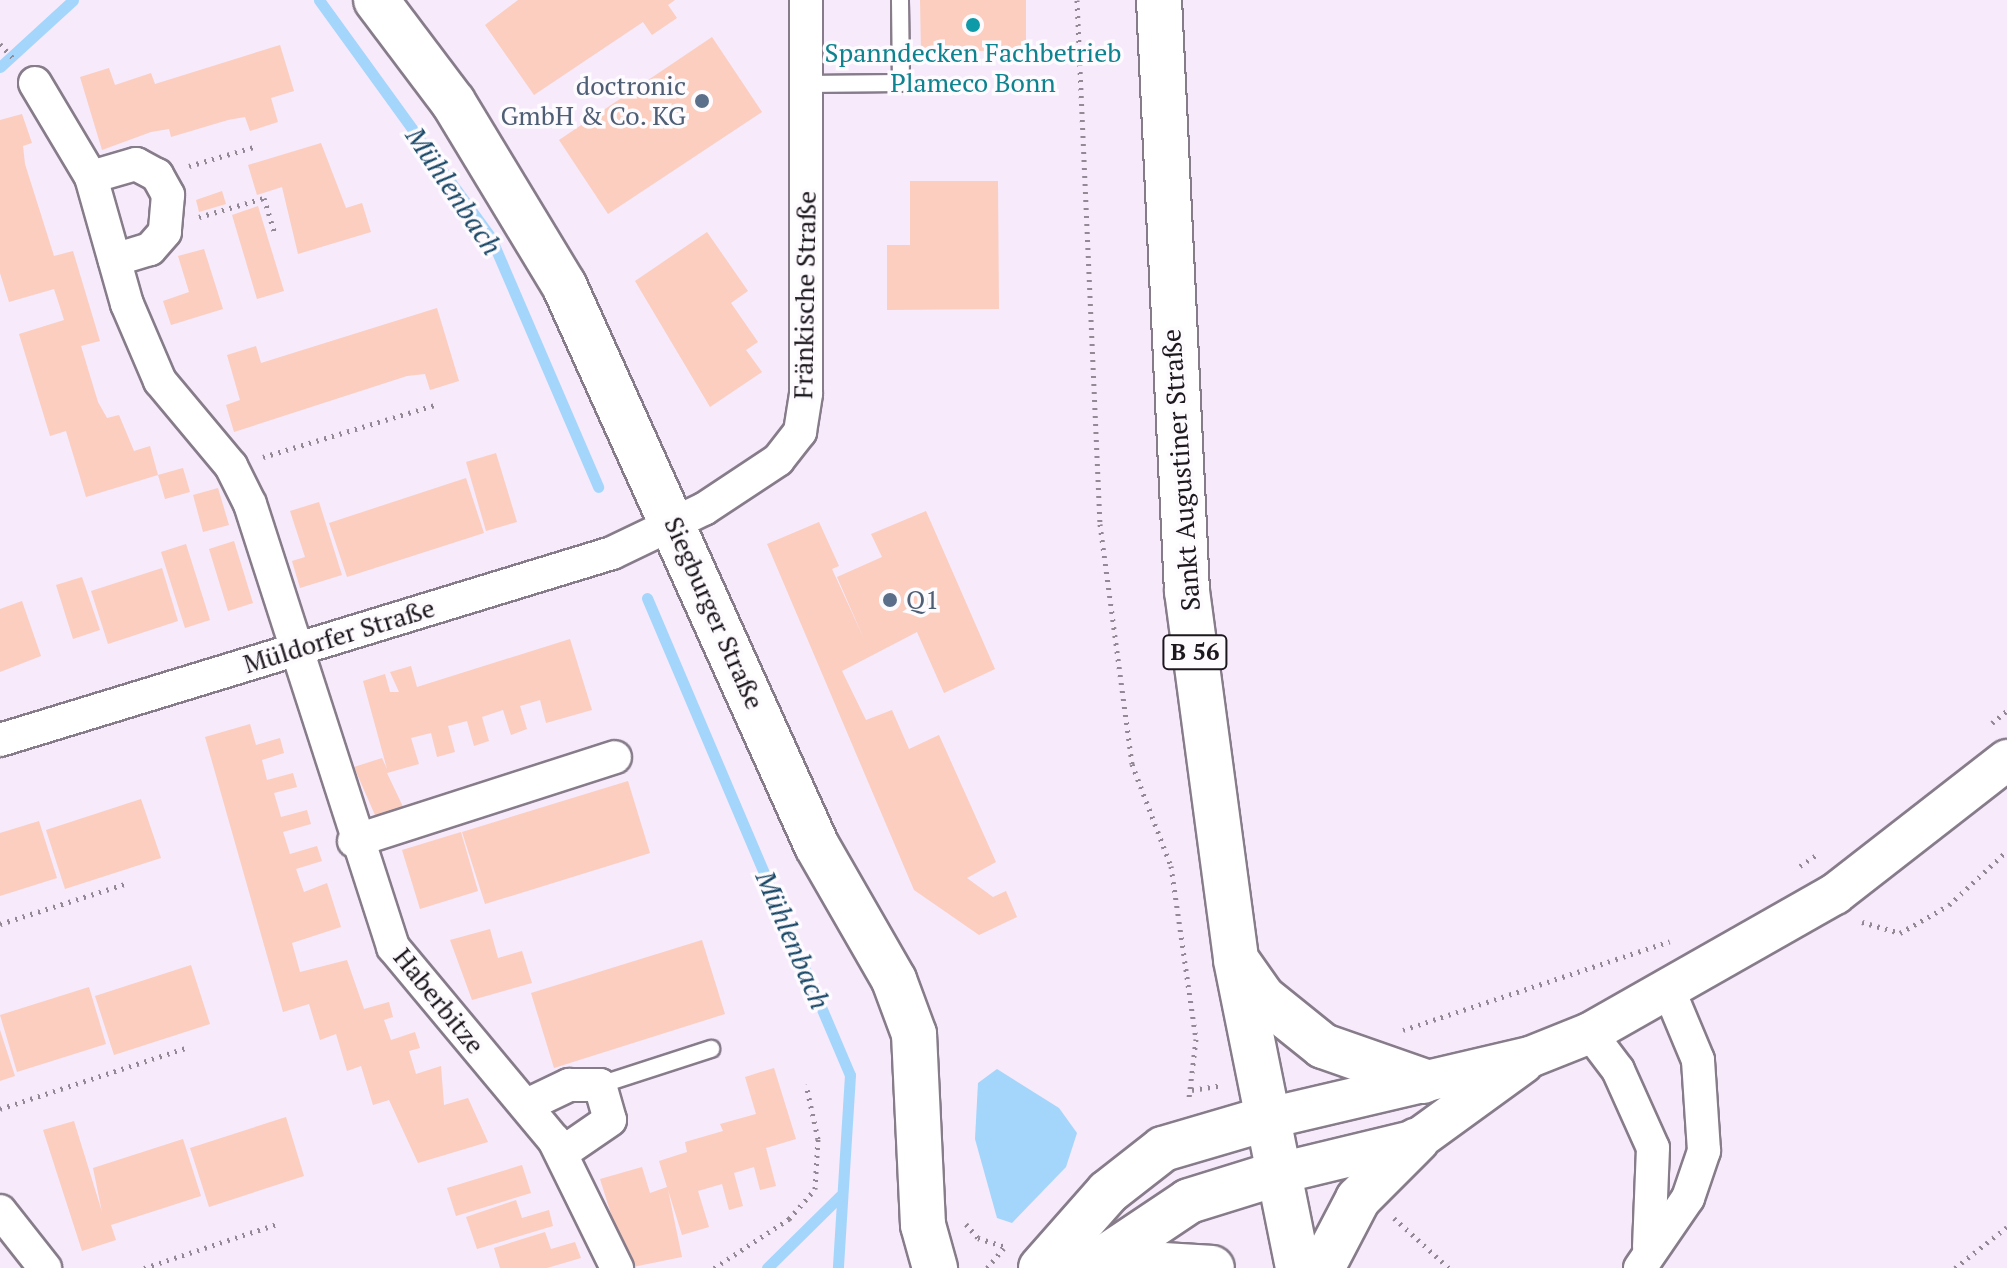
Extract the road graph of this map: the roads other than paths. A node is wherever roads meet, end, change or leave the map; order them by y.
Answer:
1 (806, 0) edge
2 (900, 0) edge
3 (1159, 0) edge
4 (386, 4) edge
5 (27, 74) road end
6 (806, 84) junction
7 (91, 177) junction
8 (115, 260) junction
9 (674, 524) junction
10 (296, 649) junction
11 (0, 740) edge
12 (1995, 745) edge
13 (615, 757) dead end
14 (354, 841) junction
15 (1236, 960) junction
16 (1670, 993) junction
17 (1590, 1033) junction
18 (711, 1049) dead end
19 (1530, 1057) junction
20 (1423, 1081) junction
21 (600, 1085) junction
22 (527, 1105) junction
23 (1265, 1119) junction
24 (1417, 1140) junction
25 (562, 1153) junction
26 (1276, 1174) junction
27 (3, 1221) edge
28 (1644, 1261) edge
29 (1094, 1264) edge
30 (45, 1268) edge
31 (617, 1268) edge
32 (935, 1268) edge
33 (1041, 1268) edge
34 (1212, 1268) edge
35 (1298, 1268) edge
36 (1322, 1268) edge

1 - 6 street, Fränkische Straße
2 - 6 lane
3 - 15 main road, Sankt Augustiner Straße / B 56
4 - 9 main road, Siegburger Straße
5 - 7 street
6 - 9 street, Fränkische Straße
7 - 8 street
7 - 8 street
8 - 10 street, Haberbitze
9 - 10 street, Müldorfer Straße
9 - 32 main road, Siegburger Straße
10 - 11 street, Müldorfer Straße
10 - 14 street, Haberbitze
12 - 16 street
13 - 14 street
14 - 22 street, Haberbitze
15 - 20 main road
15 - 23 main road, Sankt Augustiner Straße / B 56
16 - 17 street
16 - 28 street
17 - 19 street
17 - 28 street
18 - 21 lane
19 - 20 street
19 - 24 street
20 - 23 street
21 - 22 street
21 - 25 street
22 - 25 street, Haberbitze
23 - 26 main road, Sankt Augustiner Straße / B 56
23 - 33 main road
24 - 26 street
24 - 36 main road
25 - 31 street, Haberbitze
26 - 29 main road
26 - 35 main road, Sankt Augustiner Straße / B 56
27 - 30 street
29 - 34 main road

